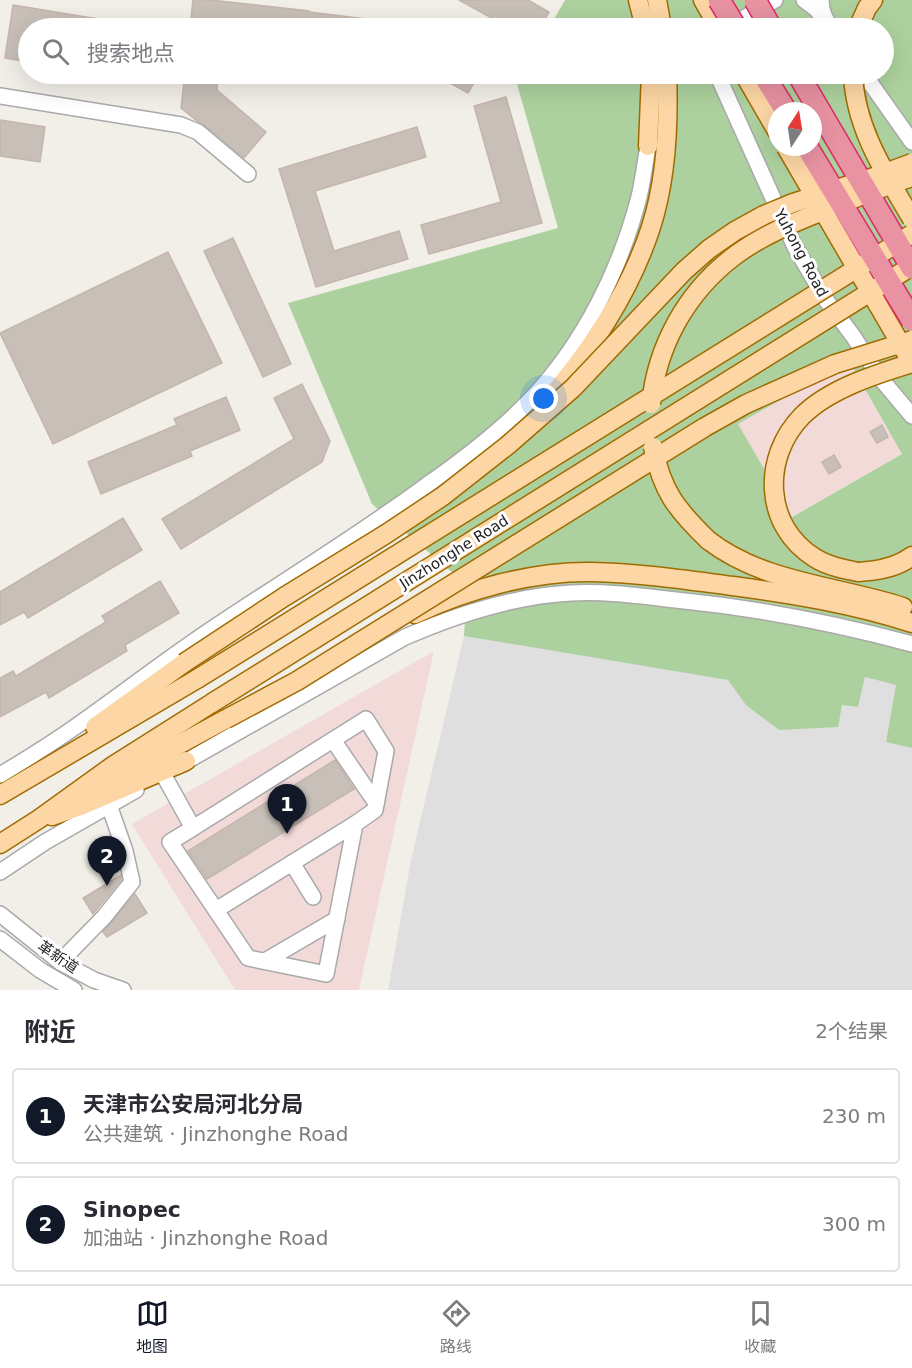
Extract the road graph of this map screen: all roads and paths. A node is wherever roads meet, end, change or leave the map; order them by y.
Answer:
1 (638, 0) edge
2 (657, 0) edge
3 (704, 0) edge
4 (719, 0) edge
5 (755, 0) edge
6 (775, 0) edge
7 (804, 0) edge
8 (821, 0) edge
9 (873, 0) edge
10 (643, 18) edge
11 (660, 18) edge
12 (714, 18) edge
13 (730, 18) edge
14 (745, 18) edge
15 (765, 18) edge
16 (823, 18) edge
17 (826, 18) edge
18 (862, 18) edge
19 (651, 84) edge
20 (667, 84) edge
21 (722, 84) edge
22 (750, 84) edge
23 (769, 84) edge
24 (804, 84) edge
25 (854, 84) edge
26 (871, 84) edge
27 (0, 96) edge
28 (780, 102) edge
29 (768, 115) edge
30 (912, 142) edge
31 (648, 146) joint
32 (791, 156) edge
33 (812, 156) edge
34 (912, 163) edge
35 (248, 174) dead end
36 (912, 177) edge
37 (912, 219) edge
38 (912, 234) edge
39 (912, 267) edge
40 (912, 320) edge
41 (912, 340) edge
42 (912, 364) edge
43 (912, 416) edge
44 (508, 445) junction
45 (912, 556) edge
46 (912, 610) edge
47 (912, 623) edge
48 (363, 640) junction
49 (912, 644) edge
50 (333, 740) junction
51 (186, 761) junction
52 (163, 774) junction
53 (0, 775) edge
54 (0, 795) edge
55 (376, 803) junction
56 (109, 805) junction
57 (39, 819) junction
58 (355, 824) junction
59 (193, 828) junction
60 (0, 844) edge
61 (292, 863) junction
62 (0, 872) edge
63 (313, 897) dead end
64 (216, 910) junction
65 (0, 915) edge
66 (337, 919) junction
67 (0, 939) edge
68 (265, 961) junction
69 (60, 962) junction
70 (74, 990) edge
71 (123, 990) edge

1 - 10 main road
2 - 11 main road
3 - 12 main road
4 - 13 highway, bridge
5 - 15 highway, bridge
6 - 14 street
7 - 16 street
8 - 17 street
9 - 18 main road
19 - 31 main road
20 - 44 main road, bridge
21 - 43 street, Yuhong Road
22 - 29 main road
23 - 28 highway
24 - 39 highway, bridge
25 - 37 main road, bridge
26 - 30 street
27 - 35 street
31 - 53 street
32 - 42 main road, bridge
33 - 40 highway, bridge
34 - 44 main road, bridge
36 - 46 main road, bridge
38 - 54 main road, Jinzhonghe Road, bridge
39 - 57 main road, Jinzhonghe Road, bridge
41 - 48 main road, bridge
42 - 45 main road, bridge
44 - 54 main road, bridge
47 - 48 main road, bridge
48 - 57 main road, bridge
49 - 51 street
50 - 55 street
50 - 55 street
50 - 59 street
51 - 52 street
51 - 57 main road
52 - 56 street
52 - 59 street
55 - 58 street
56 - 62 street
56 - 69 street
57 - 60 main road, Jinzhonghe Road
58 - 61 street
58 - 66 street
59 - 64 street
61 - 63 street
61 - 64 street
64 - 68 street
65 - 69 street, 革新道
66 - 68 street
66 - 68 street
67 - 70 street, 革新道
69 - 71 street, 革新道

